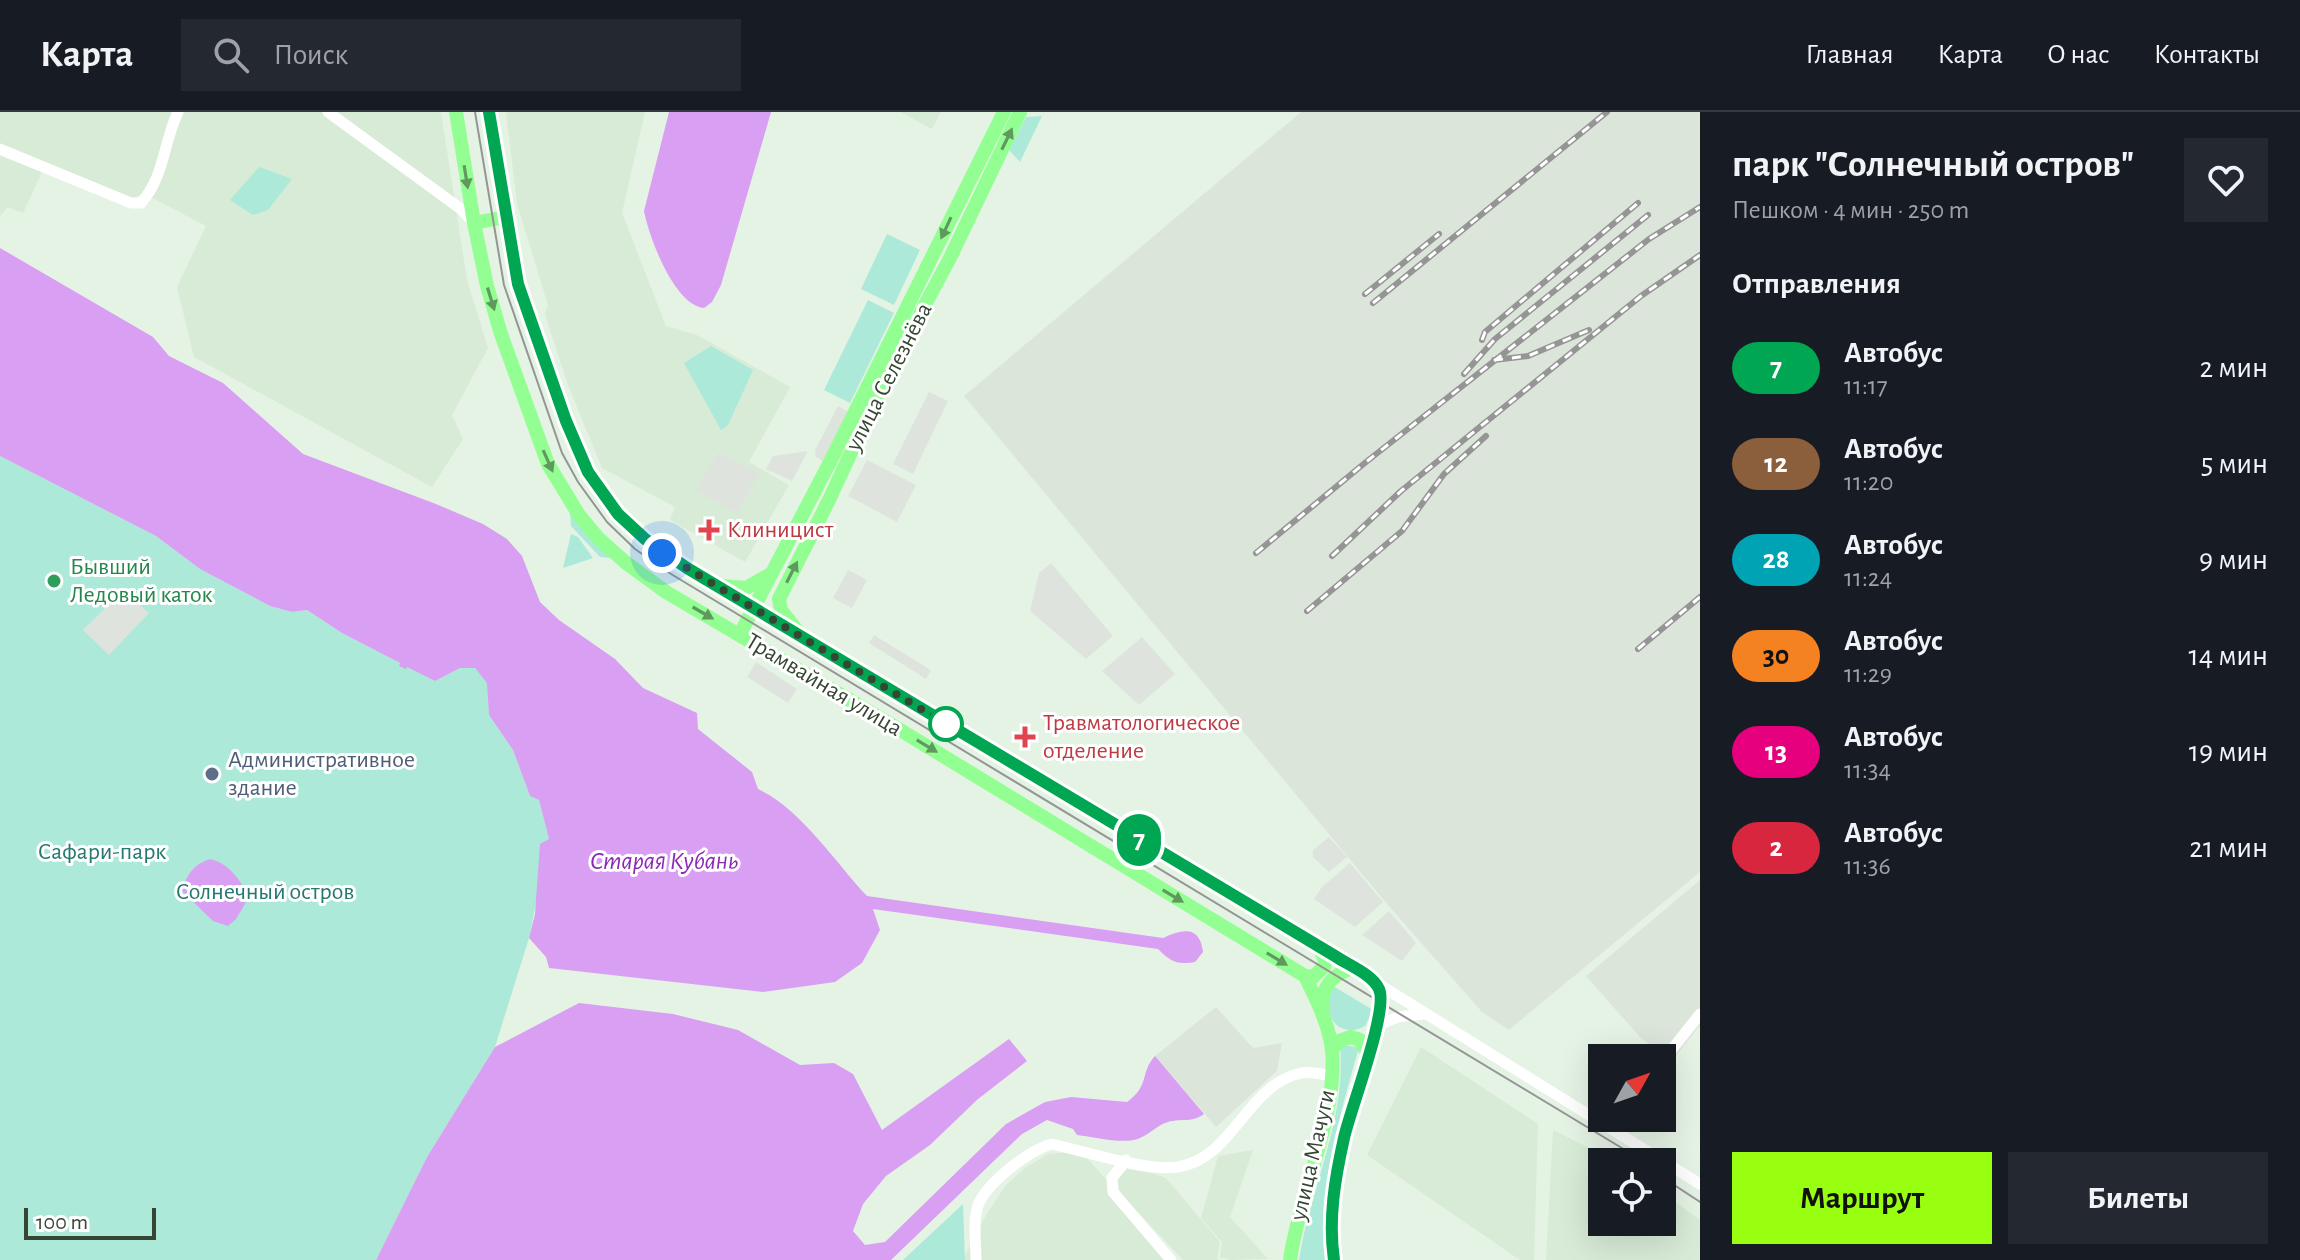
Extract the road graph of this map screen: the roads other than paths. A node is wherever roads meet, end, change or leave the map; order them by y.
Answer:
1 (178, 112) edge
2 (328, 112) edge
3 (456, 112) edge
4 (489, 112) edge
5 (1004, 112) edge
6 (1020, 112) edge
7 (0, 149) edge
8 (505, 217) junction
9 (474, 223) junction
10 (773, 572) junction
11 (717, 586) junction
12 (754, 608) junction
13 (740, 634) junction
14 (805, 638) junction
15 (1319, 948) junction
16 (1353, 968) junction
17 (1305, 976) junction
18 (1371, 979) junction
19 (1424, 1014) junction
20 (1700, 1014) edge
21 (1324, 1016) junction
22 (1377, 1025) junction
23 (1676, 1044) edge
24 (1332, 1050) junction
25 (1368, 1054) junction
26 (1331, 1076) junction
27 (1588, 1107) edge
28 (1628, 1132) edge
29 (1126, 1160) junction
30 (1700, 1184) edge
31 (976, 1260) edge
32 (1171, 1260) edge
33 (1290, 1260) edge
34 (1334, 1260) edge

1 - 7 street
2 - 9 street
3 -> 9 main road, Трамвайная улица
4 - 8 main road, Трамвайная улица
5 -> 10 main road, улица Селезнёва
14 -> 6 main road, улица Селезнёва
8 - 9 main road
8 - 11 main road, Трамвайная улица
9 -> 13 main road, Трамвайная улица
10 - 11 main road
10 - 12 main road, улица Селезнёва
11 - 12 main road, Трамвайная улица
12 - 13 main road, улица Селезнёва
12 - 14 main road, Трамвайная улица
13 -> 17 main road, Трамвайная улица
14 - 15 main road, Трамвайная улица
15 - 16 main road, Трамвайная улица
15 - 17 main road
16 - 18 main road, Трамвайная улица
16 - 21 main road
17 - 21 main road, улица Мачуги
18 - 19 street, Трамвайная улица
18 - 22 main road, улица Мачуги
19 - 22 street
19 - 27 street, Трамвайная улица
20 - 23 street
21 - 24 main road, улица Мачуги
22 - 25 main road, улица Мачуги
24 - 25 main road
24 - 26 main road, улица Мачуги
25 - 34 main road, улица Мачуги
26 - 29 street
26 - 33 main road, улица Мачуги
28 - 30 street, Трамвайная улица
29 - 31 street
29 - 32 street

